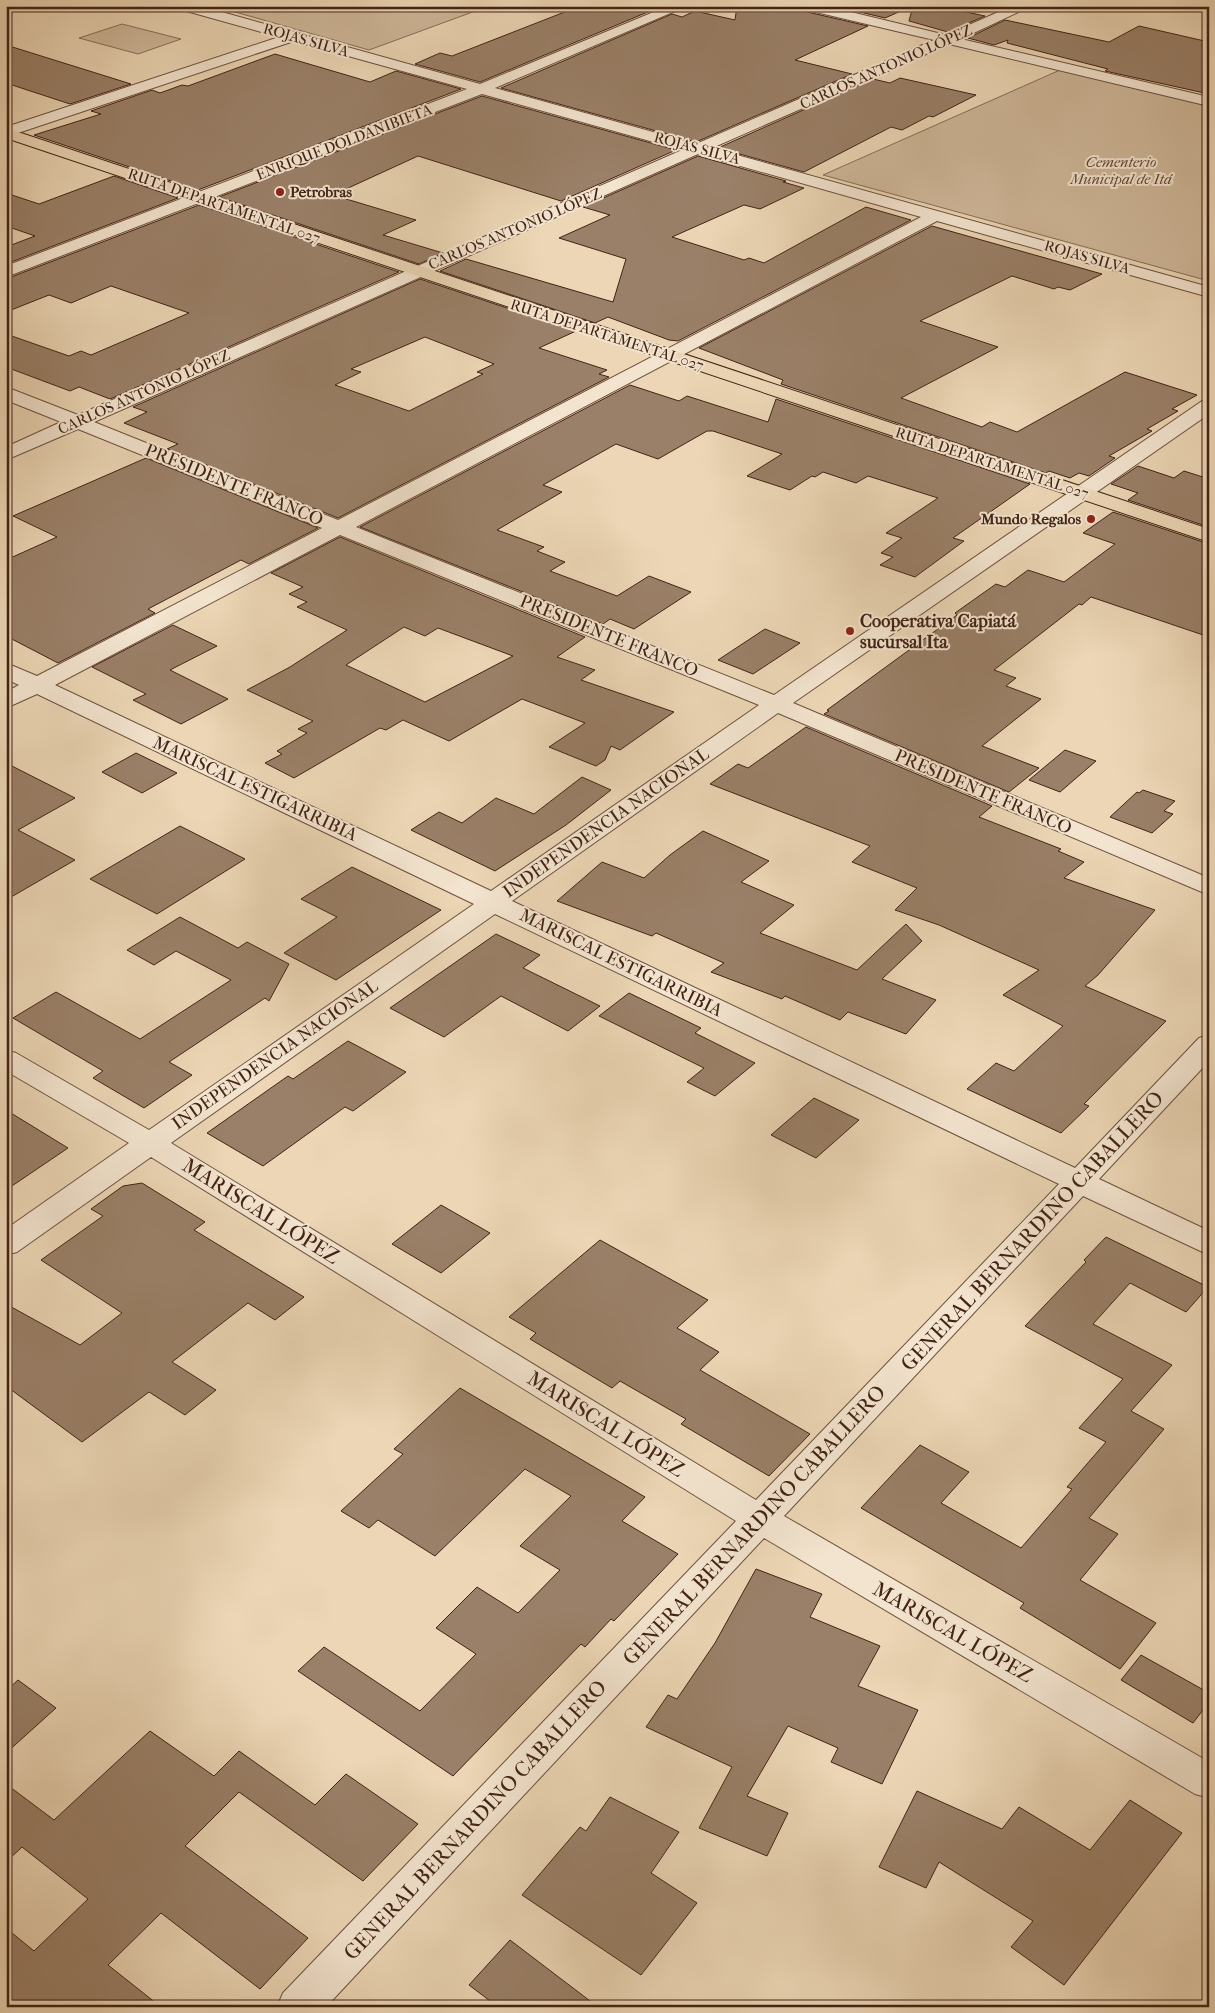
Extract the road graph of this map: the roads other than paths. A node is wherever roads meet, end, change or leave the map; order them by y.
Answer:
1 (184, 6) edge
2 (680, 6) edge
3 (808, 6) edge
4 (1024, 6) edge
5 (293, 37) junction
6 (948, 40) junction
7 (481, 89) junction
8 (1208, 101) edge
9 (6, 132) edge
10 (699, 149) junction
11 (200, 197) junction
12 (937, 215) junction
13 (6, 272) edge
14 (416, 272) junction
15 (1209, 292) edge
16 (667, 355) junction
17 (6, 393) edge
18 (1209, 405) edge
19 (78, 422) junction
20 (6, 454) edge
21 (1081, 493) junction
22 (339, 527) junction
23 (1209, 536) edge
24 (6, 670) edge
25 (37, 685) junction
26 (6, 701) edge
27 (776, 704) junction
28 (1209, 887) edge
29 (494, 902) junction
30 (1209, 1044) edge
31 (6, 1059) edge
32 (150, 1143) junction
33 (1079, 1181) junction
34 (6, 1244) edge
35 (1209, 1244) edge
36 (760, 1519) junction
37 (1209, 1782) edge
38 (298, 2007) edge

1 - 5 street, ROJAS SILVA
2 - 7 street, ENRIQUE DOLDANIBIETA
3 - 6 street
4 - 6 street, CARLOS ANTONIO LÓPEZ
5 - 7 street, ROJAS SILVA
5 - 9 street
6 - 8 street
6 - 10 street, CARLOS ANTONIO LÓPEZ
7 - 10 street, ROJAS SILVA
7 - 11 street, ENRIQUE DOLDANIBIETA
9 - 11 main road, RUTA DEPARTAMENTAL 027
10 - 12 street, ROJAS SILVA
10 - 14 street, CARLOS ANTONIO LÓPEZ
11 - 13 street, ENRIQUE DOLDANIBIETA
11 - 14 main road, RUTA DEPARTAMENTAL 027
12 - 15 street, ROJAS SILVA
12 - 16 street
14 - 16 main road, RUTA DEPARTAMENTAL 027
14 - 19 street, CARLOS ANTONIO LÓPEZ
16 - 21 main road, RUTA DEPARTAMENTAL 027
16 - 22 street
17 - 19 street, PRESIDENTE FRANCO
18 - 21 street, INDEPENDENCIA NACIONAL
19 - 20 street, CARLOS ANTONIO LÓPEZ
19 - 22 street, PRESIDENTE FRANCO
21 - 23 main road, RUTA DEPARTAMENTAL 027
21 - 27 street, INDEPENDENCIA NACIONAL
22 - 25 street
22 - 27 street, PRESIDENTE FRANCO
24 - 25 street, MARISCAL ESTIGARRIBIA
25 - 26 street
25 - 29 street, MARISCAL ESTIGARRIBIA
27 - 28 street, PRESIDENTE FRANCO
27 - 29 street, INDEPENDENCIA NACIONAL
29 - 32 street, INDEPENDENCIA NACIONAL
29 - 33 street, MARISCAL ESTIGARRIBIA
30 - 33 street, GENERAL BERNARDINO CABALLERO
31 - 32 street, MARISCAL LÓPEZ
32 - 34 street, INDEPENDENCIA NACIONAL
32 - 36 street, MARISCAL LÓPEZ
33 - 35 street, MARISCAL ESTIGARRIBIA
33 - 36 street, GENERAL BERNARDINO CABALLERO
36 - 37 street, MARISCAL LÓPEZ
36 - 38 street, GENERAL BERNARDINO CABALLERO

